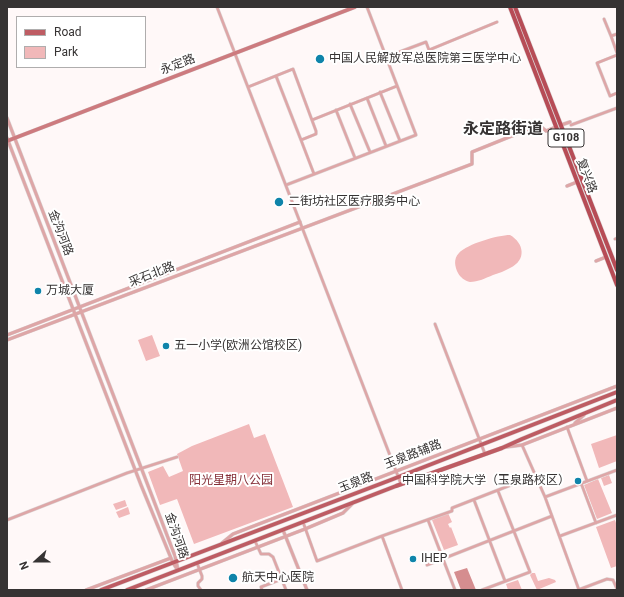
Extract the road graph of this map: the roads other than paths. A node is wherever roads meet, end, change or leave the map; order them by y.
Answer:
1 (217, 7) edge
2 (355, 7) edge
3 (367, 7) edge
4 (510, 7) edge
5 (515, 7) edge
6 (604, 19) dead end
7 (497, 22) dead end
8 (617, 34) edge
9 (611, 36) junction
10 (235, 54) junction
11 (617, 54) edge
12 (386, 57) junction
13 (276, 76) junction
14 (397, 86) junction
15 (248, 87) junction
16 (380, 92) junction
17 (617, 93) edge
18 (367, 98) junction
19 (350, 104) junction
20 (617, 108) edge
21 (336, 110) junction
22 (7, 118) edge
23 (312, 120) junction
24 (571, 124) joint
25 (561, 125) junction
26 (556, 127) junction
27 (14, 138) junction
28 (7, 140) edge
29 (301, 140) junction
30 (400, 141) junction
31 (386, 146) junction
32 (370, 152) junction
33 (355, 158) junction
34 (314, 174) junction
35 (577, 182) junction
36 (286, 185) junction
37 (567, 186) dead end
38 (300, 222) junction
39 (303, 227) junction
40 (606, 257) junction
41 (596, 261) dead end
42 (617, 270) edge
43 (617, 286) edge
44 (79, 306) junction
45 (73, 309) junction
46 (81, 311) junction
47 (75, 314) junction
48 (435, 324) dead end
49 (7, 335) edge
50 (7, 340) edge
51 (617, 386) edge
52 (617, 392) edge
53 (617, 400) edge
54 (617, 408) edge
55 (585, 414) junction
56 (573, 425) junction
57 (567, 427) junction
58 (480, 439) junction
59 (482, 444) junction
60 (522, 445) junction
61 (502, 448) junction
62 (485, 454) junction
63 (177, 457) dead end
64 (142, 468) junction
65 (136, 470) junction
66 (617, 470) edge
67 (396, 471) junction
68 (534, 476) junction
69 (398, 477) junction
70 (388, 481) junction
71 (587, 481) junction
72 (581, 483) junction
73 (401, 484) junction
74 (391, 488) junction
75 (498, 491) junction
76 (545, 497) junction
77 (474, 500) junction
78 (352, 504) junction
79 (617, 515) edge
80 (552, 516) junction
81 (7, 519) edge
82 (428, 520) junction
83 (303, 522) junction
84 (596, 523) junction
85 (305, 529) junction
86 (283, 530) junction
87 (514, 531) junction
88 (382, 536) junction
89 (560, 536) junction
90 (286, 537) junction
91 (490, 540) junction
92 (255, 541) junction
93 (219, 545) junction
94 (257, 547) junction
95 (187, 557) junction
96 (171, 558) junction
97 (443, 558) junction
98 (175, 562) junction
99 (197, 563) junction
100 (427, 565) dead end
101 (185, 567) junction
102 (156, 569) junction
103 (199, 569) junction
104 (178, 570) junction
105 (156, 578) junction
106 (282, 579) junction
107 (505, 582) junction
108 (200, 589) edge
109 (617, 589) edge
110 (86, 590) edge
111 (101, 590) edge
112 (126, 590) edge
113 (146, 590) edge
114 (262, 590) edge
115 (286, 590) edge
116 (307, 590) edge
117 (402, 590) edge
118 (455, 590) edge
119 (482, 590) edge
120 (578, 590) edge

1 - 10 street
2 - 10 main road, 永定路
3 - 12 street
4 - 26 highway, 复兴路 / G108
5 - 25 highway, 复兴路 / G108
6 - 9 street
7 - 12 street
8 - 9 street
9 - 11 street
10 - 15 street
10 - 27 main road, 永定路
11 - 17 street
12 - 14 street
13 - 15 street
13 - 23 street
13 - 29 street
14 - 16 street
14 - 30 street
15 - 36 street
16 - 18 street
16 - 30 street
18 - 19 street
18 - 31 street
19 - 21 street
19 - 32 street
20 - 24 street
21 - 23 street
21 - 33 street
22 - 27 street, 金沟河路
23 - 29 street
24 - 25 street
25 - 42 highway, 复兴路 / G108
26 - 35 highway, 复兴路 / G108
26 - 39 street, 采石北路
27 - 28 main road, 永定路
27 - 44 street, 金沟河路
28 - 45 street, 金沟河路
29 - 34 street
30 - 31 street
31 - 32 street
32 - 33 street
33 - 34 street
34 - 36 street
35 - 37 street
35 - 40 highway, 复兴路 / G108
36 - 38 street
38 - 39 street
38 - 44 street, 采石北路
39 - 46 street, 采石北路
39 - 67 street
40 - 41 street
40 - 43 highway, 复兴路 / G108
44 - 45 street, 采石北路
44 - 46 street, 金沟河路
45 - 47 street, 金沟河路
45 - 49 street, 采石北路
46 - 47 street, 采石北路
46 - 64 street, 金沟河路
47 - 50 street, 采石北路
47 - 65 street, 金沟河路
48 - 58 street
51 - 58 street, 玉泉路辅路
52 - 59 main road, 玉泉路
53 - 55 main road, 玉泉路
54 - 56 street
55 - 56 street
55 - 61 main road, 玉泉路
56 - 57 street
57 - 60 street
57 - 71 street
58 - 59 street
58 - 67 street, 玉泉路辅路
59 - 62 street
59 - 69 main road, 玉泉路
60 - 61 street
60 - 68 street
61 - 62 main road, 玉泉路
62 - 73 main road, 玉泉路
63 - 64 street
64 - 65 street
64 - 98 street, 金沟河路
65 - 81 street
65 - 96 street, 金沟河路
66 - 71 street
67 - 69 street
67 - 93 street, 玉泉路辅路
68 - 75 street
68 - 76 street
69 - 70 main road, 玉泉路
69 - 73 street
70 - 74 main road
70 - 93 main road, 玉泉路
71 - 72 street
72 - 76 street
72 - 84 street
73 - 74 main road, 玉泉路
74 - 78 main road, 玉泉路
75 - 77 street
75 - 87 street
76 - 80 street
77 - 82 street
77 - 91 street
78 - 83 main road, 玉泉路
78 - 85 street
79 - 84 street
80 - 87 street
80 - 89 street
82 - 88 street
82 - 97 street
83 - 85 street
83 - 86 main road, 玉泉路
84 - 89 street
85 - 88 street
85 - 90 street
86 - 90 street
86 - 92 main road, 玉泉路
87 - 91 street
87 - 107 street
88 - 117 street
89 - 120 street
90 - 94 street
90 - 116 street
91 - 97 street
91 - 107 street
92 - 94 street
92 - 99 main road, 玉泉路
93 - 95 main road, 玉泉路
94 - 103 street
94 - 106 street
95 - 98 main road, 玉泉路
95 - 101 main road
96 - 98 street, 金沟河路
96 - 110 street
97 - 100 street
97 - 118 street
98 - 102 main road, 玉泉路
98 - 104 street, 金沟河路
99 - 101 main road, 玉泉路
99 - 103 street
101 - 104 main road, 玉泉路
102 - 105 main road
102 - 111 main road, 玉泉路
103 - 108 street
103 - 113 street
104 - 105 main road, 玉泉路
105 - 112 main road, 玉泉路
106 - 114 street
106 - 115 street
107 - 119 street
109 - 120 street

